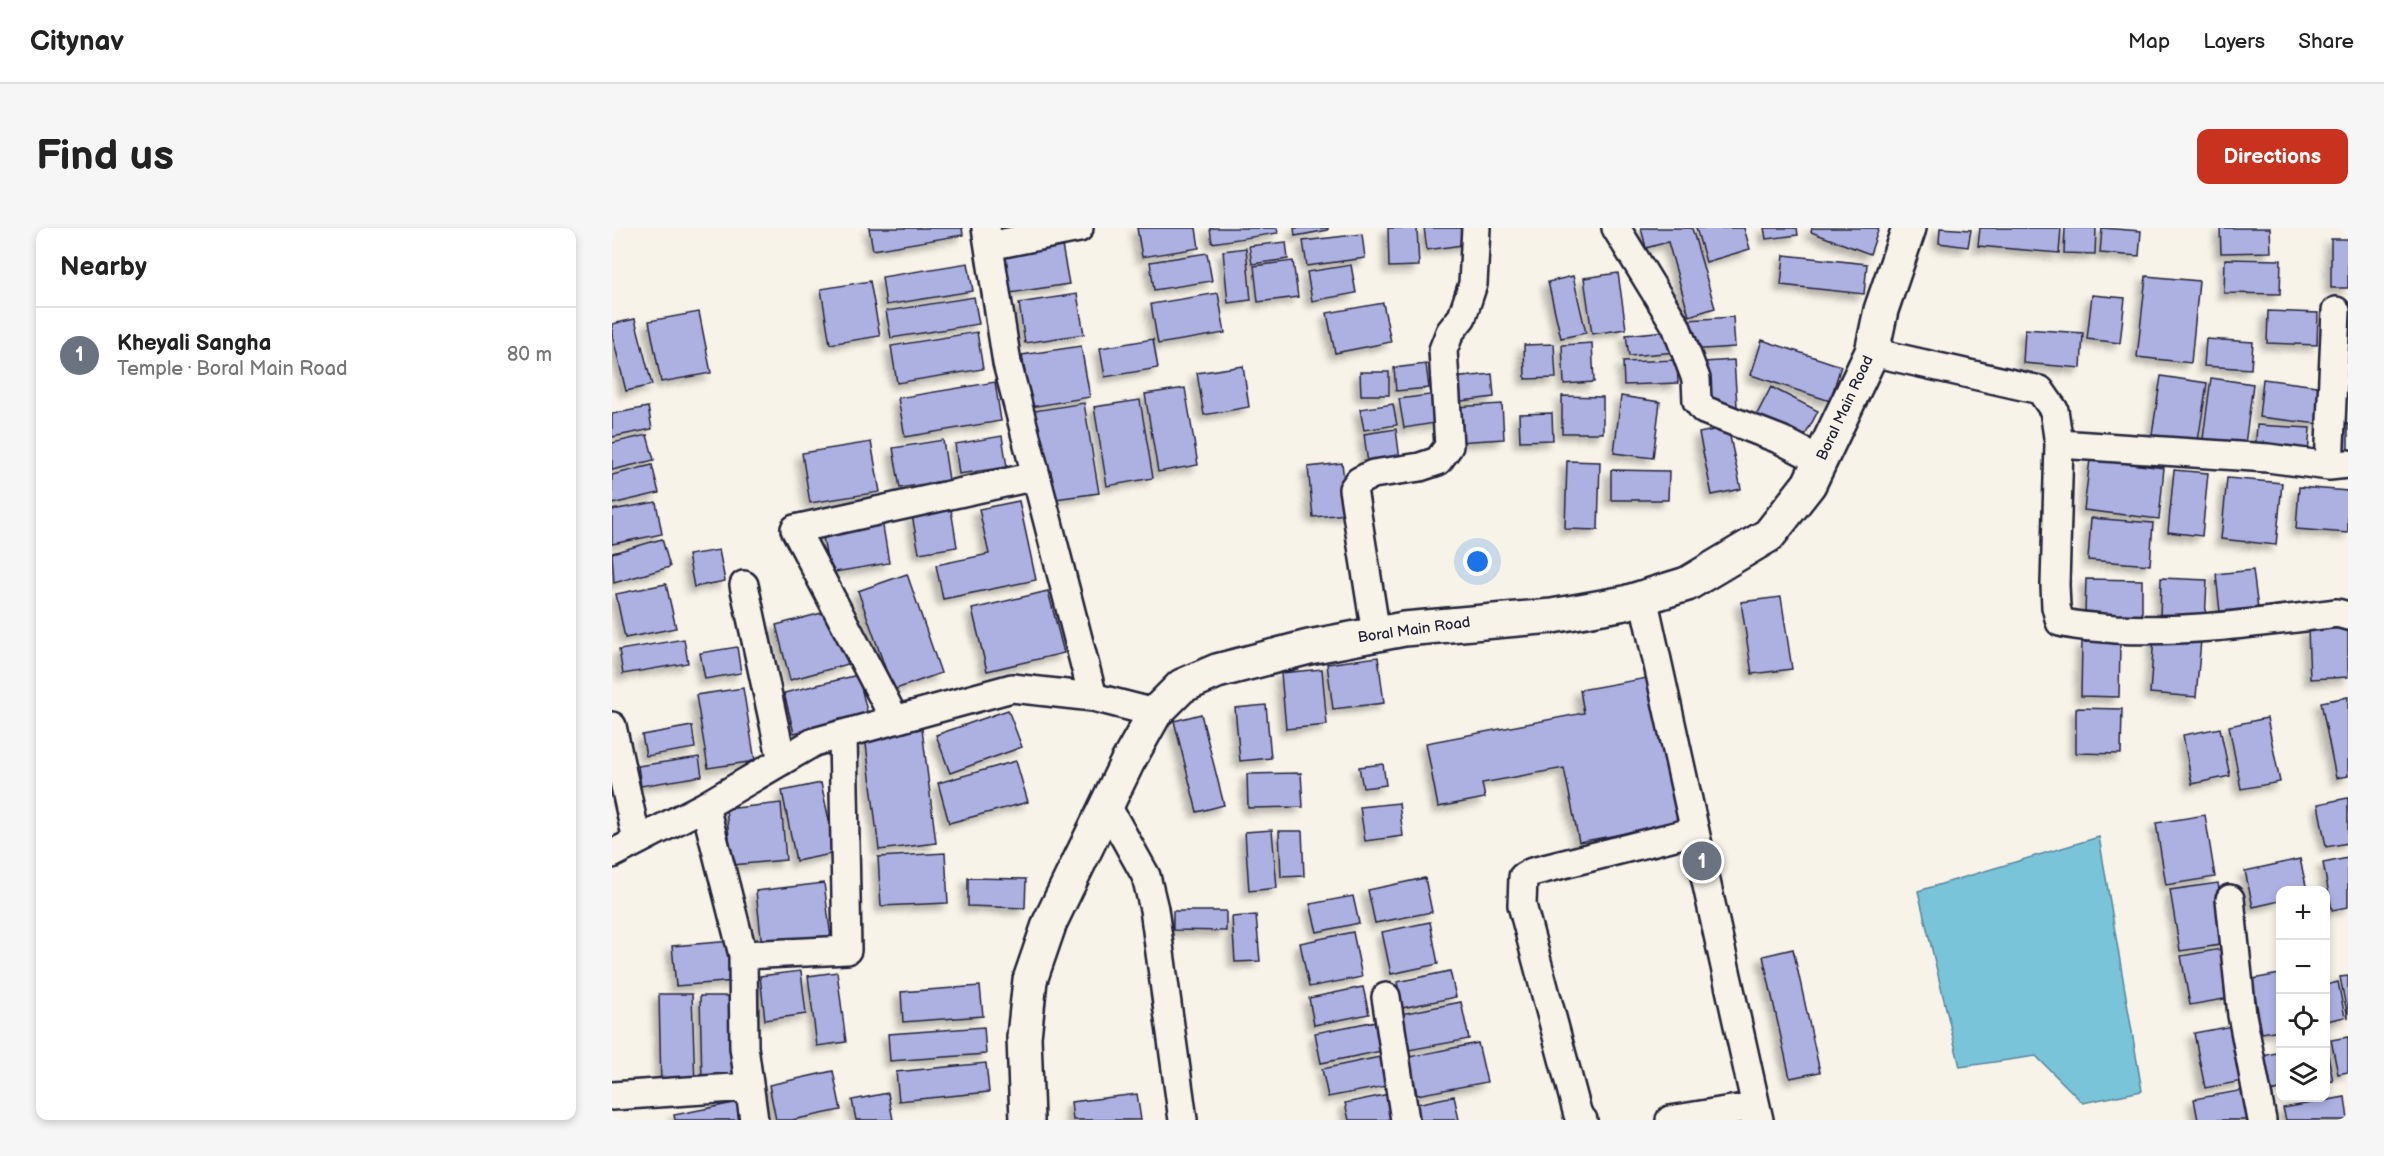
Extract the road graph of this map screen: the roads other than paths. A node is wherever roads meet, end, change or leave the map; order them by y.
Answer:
1 (1079, 228) edge
2 (1476, 228) edge
3 (1616, 228) edge
4 (1909, 228) edge
5 (988, 237) edge
6 (2336, 311) dead end
7 (1872, 352) junction
8 (2059, 444) junction
9 (1821, 461) junction
10 (2338, 465) edge
11 (1036, 476) junction
12 (744, 585) dead end
13 (1643, 597) junction
14 (2348, 616) edge
15 (1376, 634) junction
16 (1093, 696) junction
17 (1155, 713) junction
18 (895, 720) junction
19 (612, 726) edge
20 (843, 734) junction
21 (782, 761) junction
22 (705, 806) junction
23 (1107, 806) junction
24 (1695, 831) junction
25 (637, 841) junction
26 (612, 854) edge
27 (2230, 899) dead end
28 (743, 955) junction
29 (1386, 997) dead end
30 (749, 1088) junction
31 (612, 1096) edge
32 (1757, 1113) edge
33 (754, 1120) edge
34 (1027, 1120) edge
35 (1183, 1120) edge
36 (1405, 1120) edge
37 (1583, 1120) edge
38 (1671, 1120) edge
39 (2262, 1120) edge

1 - 5 street
2 - 15 street
3 - 9 street
4 - 7 main road, Boral Main Road
5 - 11 street
6 - 10 street
7 - 8 street
7 - 9 main road, Boral Main Road
8 - 10 street
8 - 14 street
9 - 13 main road, Boral Main Road
11 - 16 street
11 - 18 street
12 - 21 street
13 - 15 main road, Boral Main Road
13 - 24 street
15 - 17 main road, Boral Main Road
16 - 17 street
16 - 18 street
17 - 23 main road, Boral Main Road
18 - 20 street
19 - 25 street
20 - 21 street
20 - 28 street
21 - 22 street
22 - 25 street
22 - 28 street
23 - 34 main road, Boral Main Road
23 - 35 street
24 - 32 street
24 - 37 street
25 - 26 street
27 - 39 street
28 - 30 street
29 - 36 street
30 - 31 street
30 - 33 street
32 - 38 street

